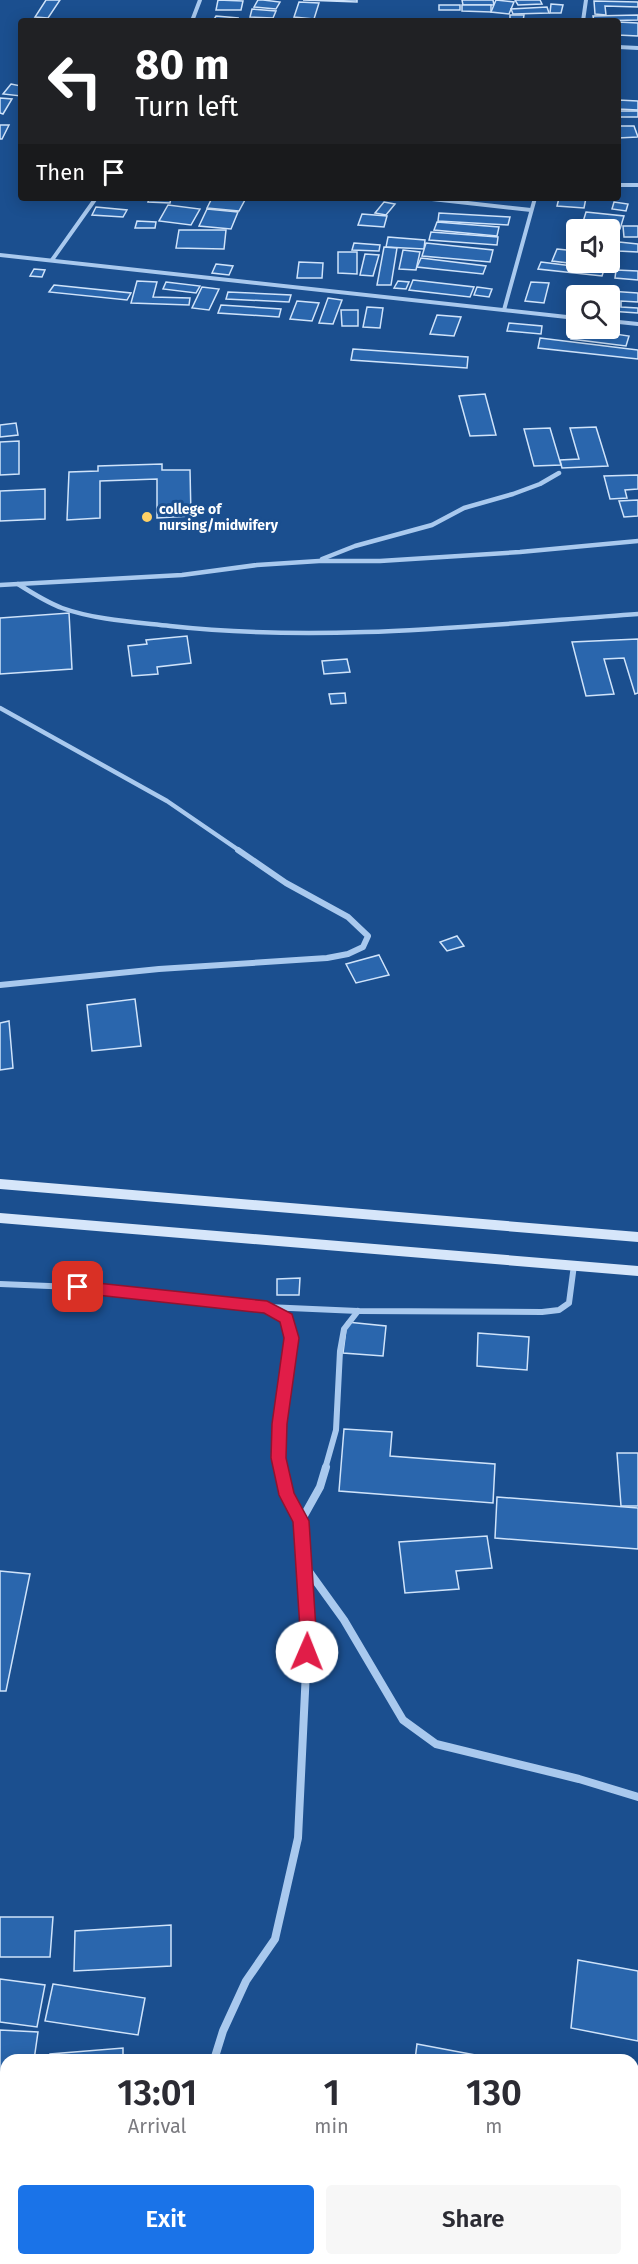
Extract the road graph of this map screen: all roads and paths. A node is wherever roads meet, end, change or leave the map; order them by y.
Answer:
1 (201, 0) edge
2 (586, 0) edge
3 (193, 18) edge
4 (583, 18) edge
5 (621, 47) edge
6 (638, 48) edge
7 (621, 185) edge
8 (638, 186) edge
9 (94, 201) edge
10 (450, 201) edge
11 (534, 201) edge
12 (531, 210) junction
13 (0, 255) edge
14 (52, 260) junction
15 (504, 310) junction
16 (566, 317) edge
17 (620, 322) edge
18 (638, 324) edge
19 (559, 473) dead end
20 (638, 541) edge
21 (319, 561) junction
22 (18, 584) junction
23 (0, 585) edge
24 (638, 614) edge
25 (0, 708) edge
26 (0, 985) edge
27 (0, 1184) edge
28 (0, 1218) edge
29 (638, 1238) edge
30 (574, 1265) junction
31 (638, 1271) edge
32 (0, 1284) edge
33 (267, 1307) junction
34 (358, 1311) junction
35 (301, 1521) junction
36 (304, 1565) junction
37 (638, 1797) edge
38 (216, 2054) edge

1 - 3 street
2 - 4 street
5 - 6 street
7 - 8 street
9 - 14 street
10 - 12 street
11 - 12 street
12 - 15 street
13 - 14 street
14 - 15 street
15 - 16 street
17 - 18 street
19 - 21 street
20 - 21 street
21 - 22 street
22 - 23 street
22 - 24 street
25 - 26 street
27 - 29 main road
28 - 30 main road
30 - 31 main road
30 - 34 street
32 - 33 street
33 - 34 street
33 - 35 street
34 - 35 street
35 - 36 street
36 - 37 street
36 - 38 street

